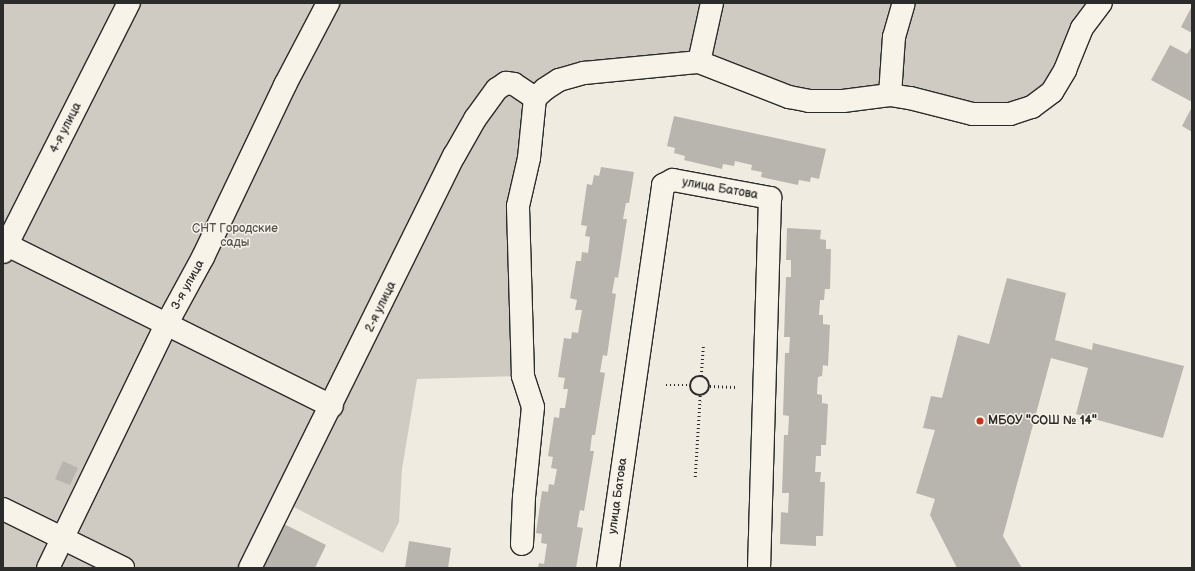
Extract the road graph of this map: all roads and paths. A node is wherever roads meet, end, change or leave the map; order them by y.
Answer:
1 (129, 3) edge
2 (328, 3) edge
3 (712, 3) edge
4 (904, 3) edge
5 (1102, 3) edge
6 (699, 62) junction
7 (890, 95) junction
8 (535, 98) junction
9 (4, 247) edge
10 (166, 325) junction
11 (704, 344) dead end
12 (701, 376) junction
13 (666, 385) dead end
14 (691, 385) junction
15 (710, 386) junction
16 (736, 387) dead end
17 (700, 395) junction
18 (332, 406) junction
19 (695, 477) dead end
20 (3, 509) edge
21 (62, 538) junction
22 (522, 544) dead end
23 (48, 568) edge
24 (123, 568) edge
25 (250, 568) edge
26 (608, 568) edge
27 (759, 568) edge

1 - 9 street, 4-я улица
2 - 10 street, 3-я улица
3 - 6 street
4 - 7 street
5 - 7 street
6 - 7 street
6 - 8 street
8 - 18 street, 2-я улица
8 - 22 street
9 - 10 street
10 - 18 street
10 - 21 street, 3-я улица
11 - 12 path
12 - 14 path
12 - 15 path
13 - 14 path
14 - 17 path
15 - 16 path
15 - 17 path
17 - 19 path
18 - 25 street, 2-я улица
20 - 21 street
21 - 23 street, 3-я улица
21 - 24 street
26 - 27 street, улица Батова

